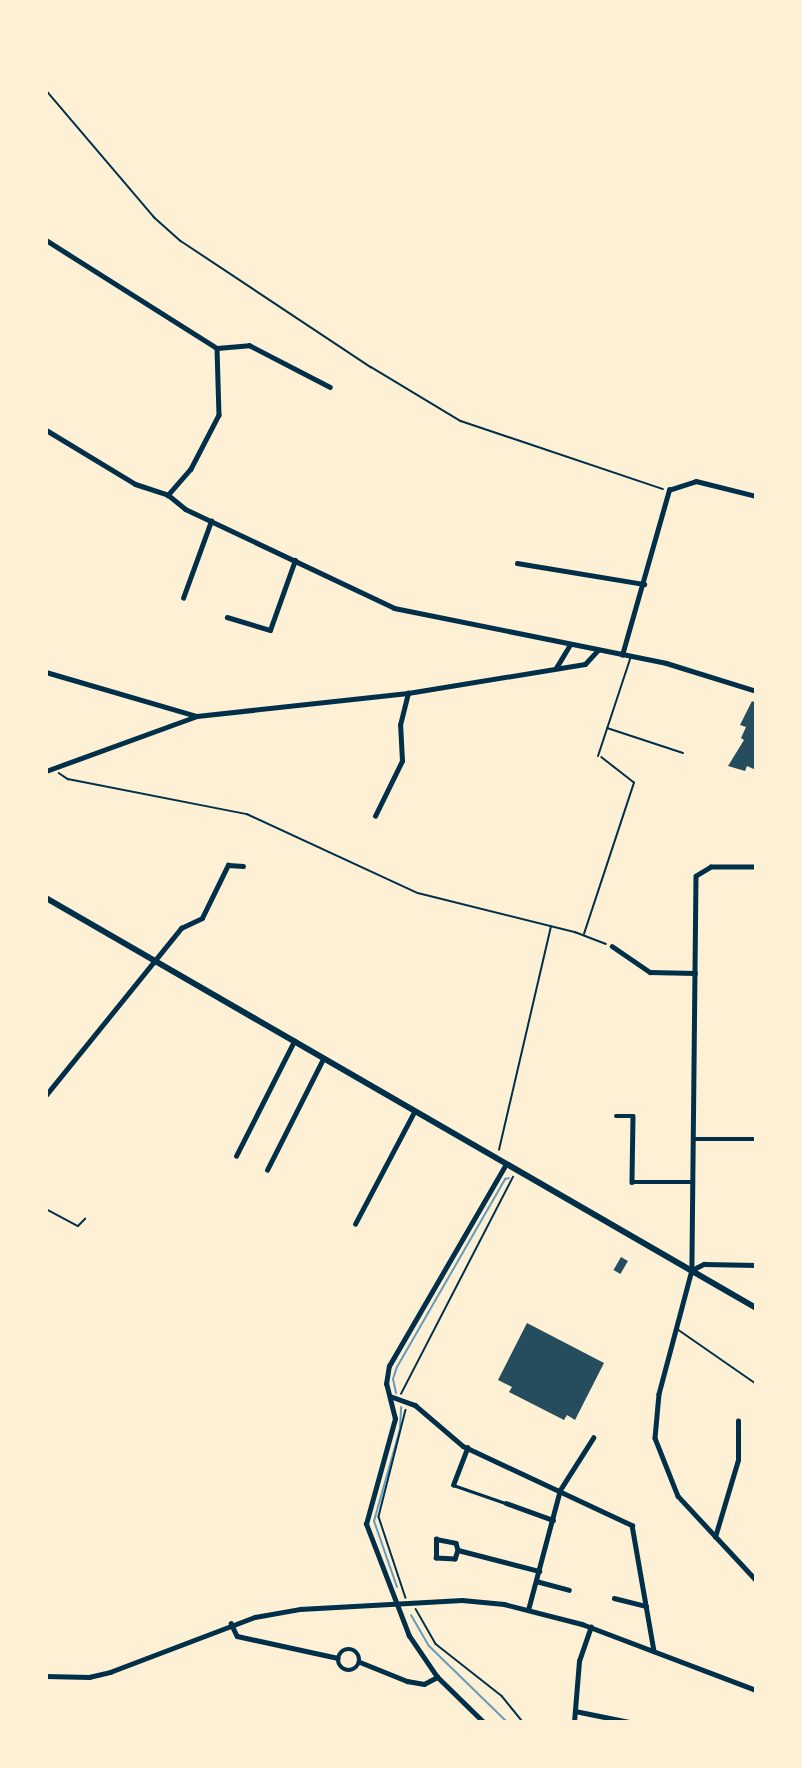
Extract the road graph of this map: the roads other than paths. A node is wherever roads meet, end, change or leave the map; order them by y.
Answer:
1 (46, 240) edge
2 (217, 348) junction
3 (330, 387) dead end
4 (46, 430) edge
5 (168, 495) junction
6 (756, 496) edge
7 (211, 522) junction
8 (295, 560) junction
9 (517, 563) dead end
10 (644, 584) junction
11 (183, 598) dead end
12 (227, 617) dead end
13 (570, 645) junction
14 (598, 650) junction
15 (622, 655) junction
16 (631, 656) junction
17 (556, 668) junction
18 (46, 672) edge
19 (756, 691) edge
20 (408, 693) junction
21 (197, 716) junction
22 (607, 728) junction
23 (683, 753) dead end
24 (598, 756) road end
25 (46, 771) edge
26 (375, 816) dead end
27 (243, 866) dead end
28 (756, 867) edge
29 (46, 898) edge
30 (612, 946) road end
31 (156, 961) junction
32 (695, 973) junction
33 (294, 1041) junction
34 (323, 1059) junction
35 (46, 1095) edge
36 (414, 1112) junction
37 (616, 1116) dead end
38 (694, 1139) junction
39 (756, 1139) edge
40 (236, 1156) dead end
41 (506, 1164) junction
42 (267, 1170) dead end
43 (693, 1182) junction
44 (355, 1224) dead end
45 (756, 1265) edge
46 (692, 1270) junction
47 (756, 1308) edge
48 (677, 1329) junction
49 (756, 1384) edge
50 (390, 1396) junction
51 (738, 1420) dead end
52 (593, 1438) dead end
53 (467, 1448) junction
54 (453, 1485) joint
55 (560, 1490) junction
56 (506, 1503) joint
57 (552, 1520) junction
58 (715, 1537) junction
59 (458, 1550) junction
60 (539, 1571) junction
61 (756, 1580) edge
62 (536, 1581) junction
63 (569, 1590) dead end
64 (614, 1598) dead end
65 (395, 1604) junction
66 (646, 1606) junction
67 (528, 1610) junction
68 (231, 1623) junction
69 (591, 1627) junction
70 (654, 1651) junction
71 (338, 1658) junction
72 (360, 1662) junction
73 (46, 1676) edge
74 (437, 1677) junction
75 (756, 1690) edge
76 (575, 1711) junction
77 (483, 1722) edge
78 (574, 1722) edge
79 (629, 1722) edge

1 - 2 street
2 - 3 street
2 - 5 street
4 - 5 street
5 - 7 street
6 - 10 street
7 - 8 street
7 - 11 street
8 - 12 street
8 - 13 street
9 - 10 street
10 - 15 street
13 - 14 street
13 - 17 street
14 - 15 street
14 - 17 street
15 - 16 street
16 - 19 street
16 - 22 lane
17 - 20 street
18 - 21 street
20 - 21 street
20 - 26 street
21 - 25 street
22 - 23 lane
22 - 24 lane
27 - 31 street
28 - 32 street
29 - 31 main road
30 - 32 street
31 - 33 main road
31 - 35 street
32 - 38 street
33 - 34 main road
33 - 40 street
34 - 36 main road
34 - 42 street
36 - 41 main road
36 - 44 street
37 - 43 street
38 - 39 street
38 - 43 street
41 - 46 main road
41 - 50 street
43 - 46 street
45 - 46 street
46 - 47 main road
46 - 48 street
48 - 49 lane
48 - 58 street
50 - 53 street
50 - 65 street
51 - 58 street
52 - 55 street
53 - 54 street
53 - 55 street
54 - 56 street
55 - 57 street
55 - 66 street
56 - 57 street
57 - 60 street
58 - 61 street
59 - 59 street
59 - 60 street
60 - 62 street
62 - 63 street
62 - 67 street
64 - 66 street
65 - 67 street
65 - 68 street
65 - 74 street
66 - 70 street
67 - 69 street
68 - 71 street
68 - 73 street
69 - 70 street
69 - 76 street
70 - 75 street
71 - 72 street
71 - 72 street
72 - 74 street
74 - 77 street
76 - 78 street
76 - 79 street

